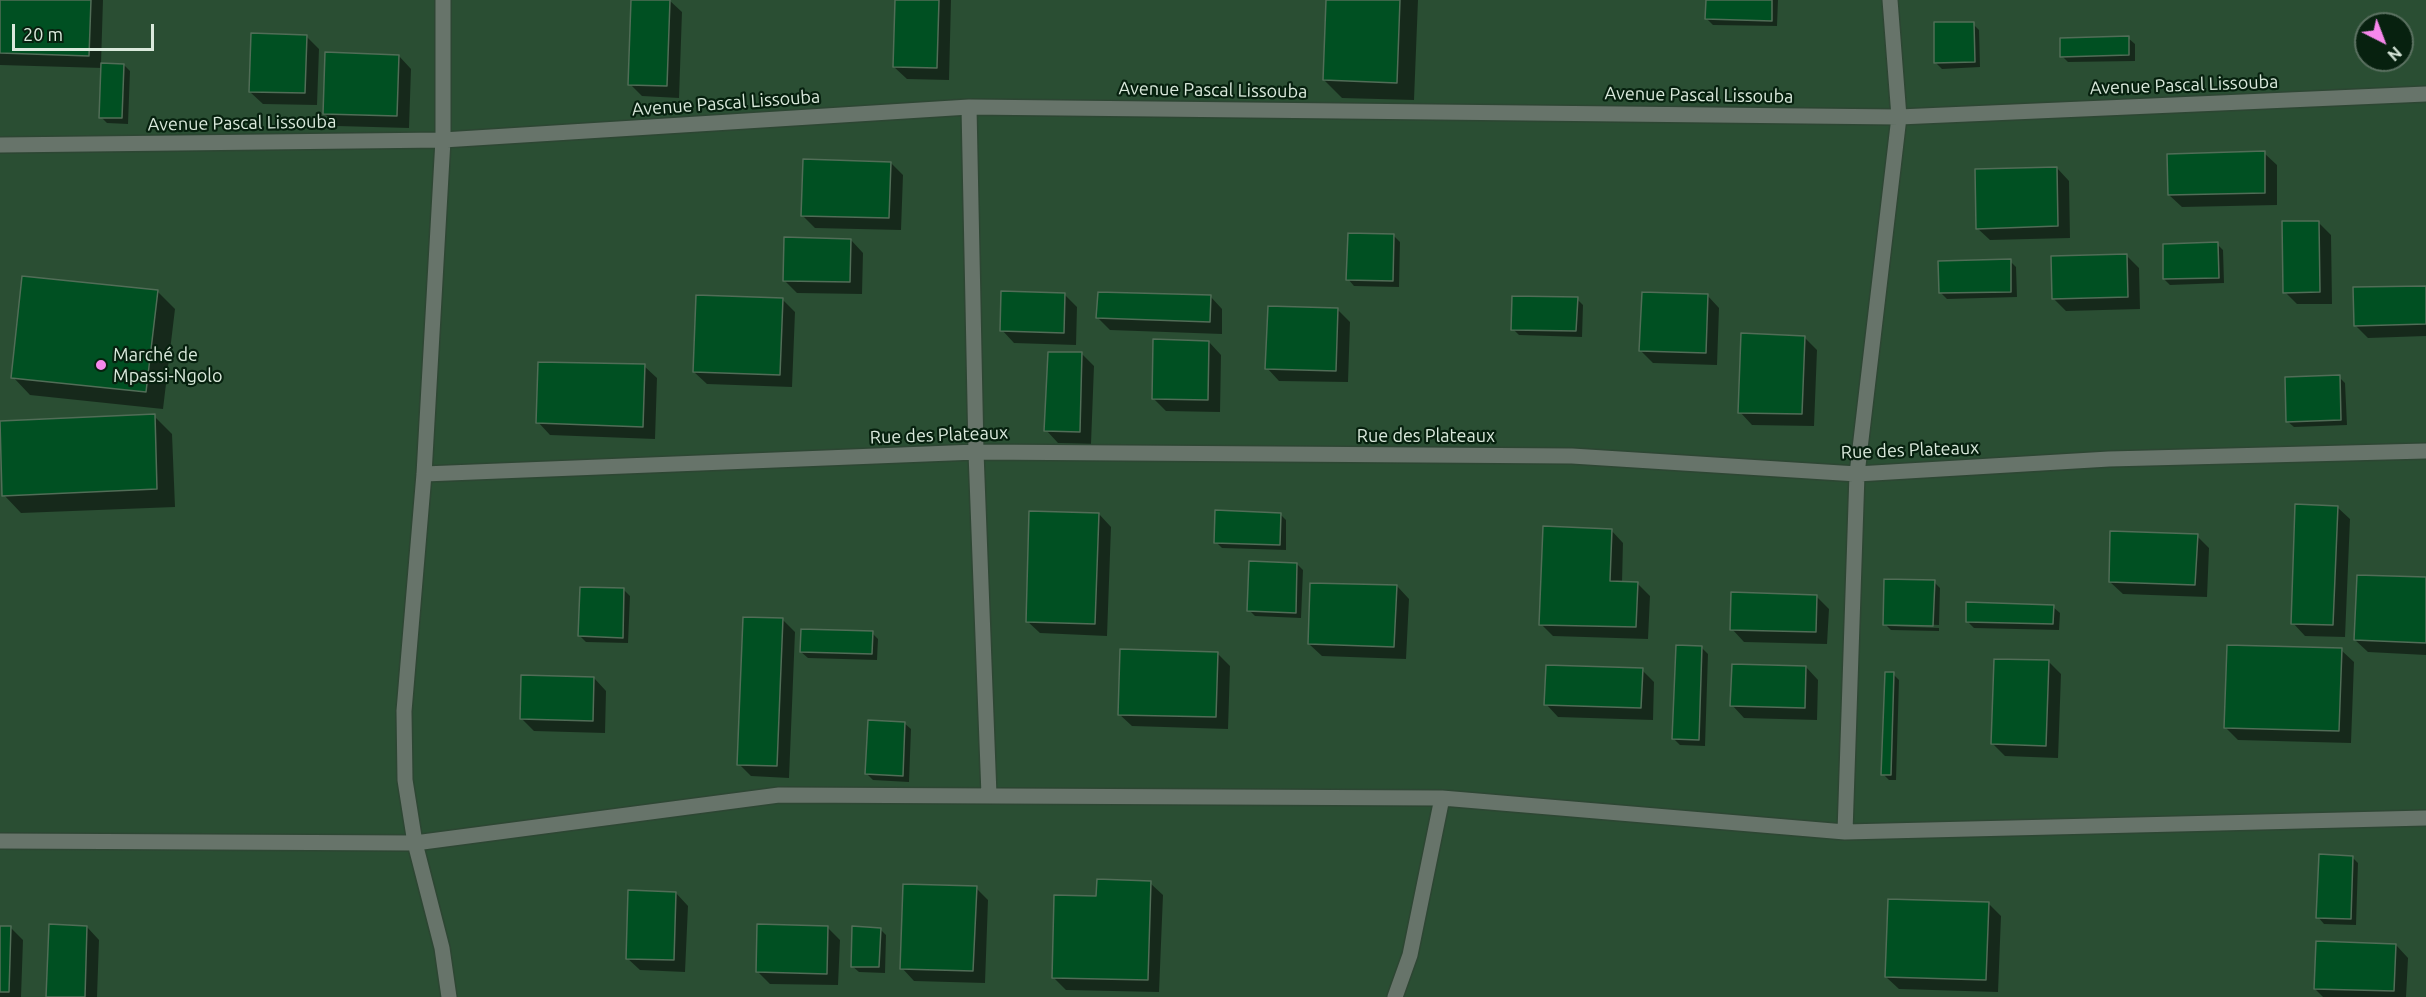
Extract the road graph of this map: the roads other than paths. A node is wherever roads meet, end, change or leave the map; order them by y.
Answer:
1 (443, 0) edge
2 (1890, 0) edge
3 (2426, 94) edge
4 (969, 107) junction
5 (1899, 117) junction
6 (443, 140) junction
7 (0, 145) edge
8 (2426, 451) edge
9 (976, 453) junction
10 (424, 474) junction
11 (1857, 474) junction
12 (989, 795) junction
13 (1442, 798) junction
14 (2426, 818) edge
15 (1845, 832) junction
16 (0, 842) edge
17 (415, 843) junction
18 (449, 997) edge
19 (1395, 997) edge

1 - 6 street
2 - 5 street
3 - 5 street, Avenue Pascal Lissouba
4 - 5 street, Avenue Pascal Lissouba
4 - 6 street, Avenue Pascal Lissouba
4 - 9 street
5 - 11 street
6 - 7 street, Avenue Pascal Lissouba
6 - 10 street
8 - 11 street, Rue des Plateaux
9 - 10 street, Rue des Plateaux
9 - 11 street, Rue des Plateaux
9 - 12 street
10 - 17 street
11 - 15 street
12 - 13 street
12 - 17 street
13 - 15 street
13 - 19 street
14 - 15 street
16 - 17 street
17 - 18 street

